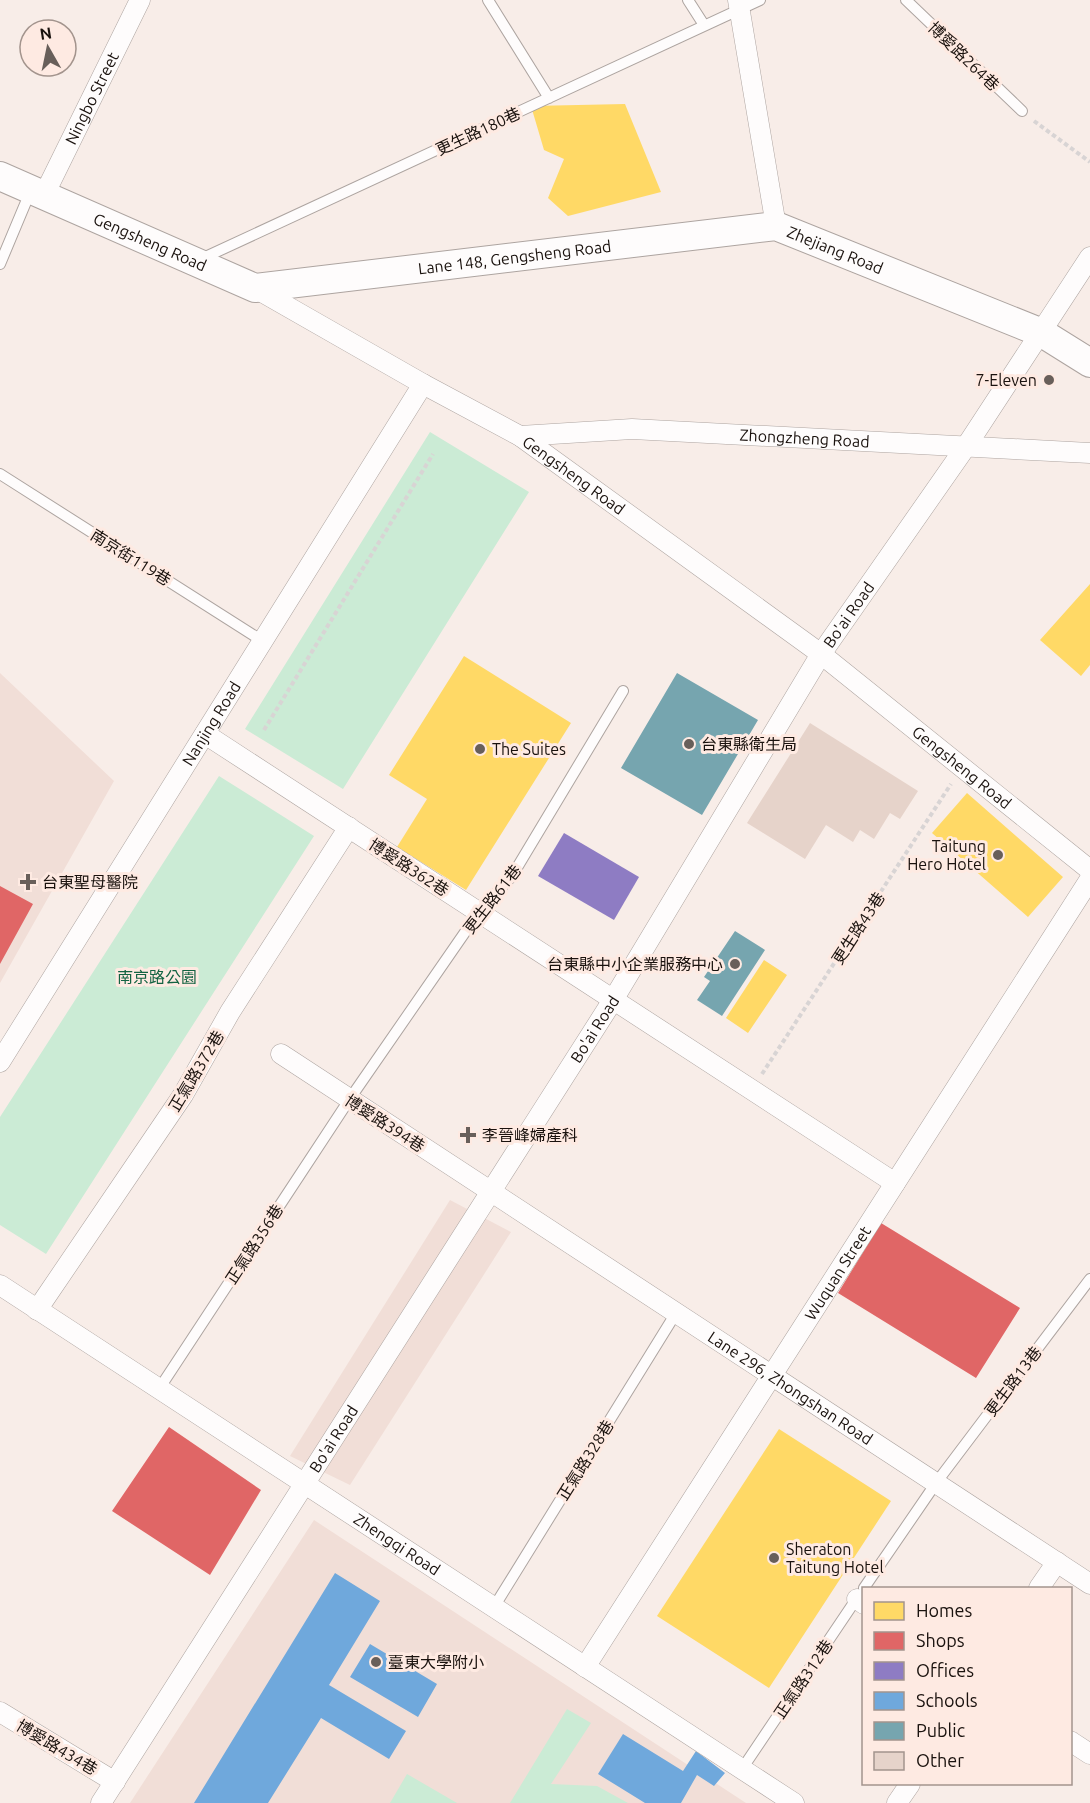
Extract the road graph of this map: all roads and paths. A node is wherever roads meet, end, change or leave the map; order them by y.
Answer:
1 (140, 0) edge
2 (488, 0) edge
3 (687, 0) edge
4 (760, 0) edge
5 (906, 0) edge
6 (739, 5) edge
7 (704, 25) junction
8 (549, 98) junction
9 (1022, 111) joint
10 (1090, 162) edge
11 (0, 176) edge
12 (38, 192) junction
13 (776, 226) junction
14 (1090, 257) edge
15 (195, 262) junction
16 (0, 264) edge
17 (255, 288) junction
18 (1042, 333) junction
19 (1090, 363) edge
20 (423, 384) junction
21 (520, 436) junction
22 (967, 446) junction
23 (1090, 453) edge
24 (433, 454) dead end
25 (0, 474) edge
26 (261, 640) junction
27 (821, 654) junction
28 (623, 691) dead end
29 (264, 730) dead end
30 (205, 734) junction
31 (963, 765) junction
32 (349, 827) junction
33 (1090, 870) edge
34 (1090, 879) edge
35 (479, 912) junction
36 (613, 1000) junction
37 (281, 1054) dead end
38 (0, 1062) edge
39 (752, 1090) junction
40 (350, 1100) junction
41 (895, 1183) junction
42 (490, 1191) junction
43 (1090, 1278) edge
44 (0, 1285) edge
45 (37, 1310) junction
46 (676, 1313) junction
47 (772, 1376) junction
48 (159, 1389) junction
49 (936, 1483) junction
50 (304, 1485) junction
51 (1057, 1562) junction
52 (1090, 1584) edge
53 (867, 1587) edge
54 (1040, 1587) edge
55 (862, 1595) edge
56 (494, 1608) junction
57 (585, 1667) junction
58 (0, 1712) edge
59 (1072, 1742) edge
60 (1090, 1754) edge
61 (742, 1769) junction
62 (115, 1782) junction
63 (909, 1785) edge
64 (100, 1803) edge
65 (795, 1803) edge
66 (897, 1803) edge

1 - 12 street, Ningbo Street
2 - 8 lane
3 - 7 lane
4 - 6 lane, 更生路180巷
5 - 9 lane, 博愛路264巷
6 - 7 lane, 更生路180巷
6 - 13 street, Zhejiang Road
7 - 8 lane, 更生路180巷
8 - 15 lane, 更生路180巷
9 - 10 path
11 - 12 street, Gengsheng Road
12 - 15 street, Gengsheng Road
12 - 16 lane
13 - 17 street, Lane 148, Gengsheng Road
13 - 18 street, Zhejiang Road
14 - 18 street, Bo'ai Road
15 - 17 street, Gengsheng Road
17 - 20 street, Gengsheng Road
18 - 19 street
18 - 22 street, Bo'ai Road
20 - 21 street, Gengsheng Road
20 - 26 street, Nanjing Road
21 - 22 street, Zhongzheng Road
21 - 27 street, Gengsheng Road
22 - 23 street, Zhongzheng Road
22 - 27 street, Bo'ai Road
24 - 29 path
25 - 26 lane, 南京街119巷
26 - 30 street, Nanjing Road
27 - 31 street, Gengsheng Road
27 - 36 street, Bo'ai Road
28 - 35 lane, 更生路61巷
30 - 32 street, 博愛路362巷
30 - 38 street, Nanjing Road
31 - 33 street, Gengsheng Road
31 - 39 path, 更生路43巷
32 - 35 street, 博愛路362巷
32 - 45 street, 正氣路372巷
34 - 41 street, Wuquan Street
35 - 36 street, 博愛路362巷
35 - 40 lane, 更生路61巷
36 - 39 street, 博愛路362巷
36 - 42 street, Bo'ai Road
37 - 40 street, 博愛路394巷
39 - 41 street, 博愛路362巷
40 - 42 street, 博愛路394巷
40 - 48 lane, 正氣路356巷
41 - 47 street, Wuquan Street
42 - 46 street, Lane 296, Zhongshan Road
42 - 50 street, Bo'ai Road
43 - 49 lane, 更生路13巷
44 - 45 street, Zhengqi Road
45 - 48 street, Zhengqi Road
46 - 47 street, Lane 296, Zhongshan Road
46 - 56 lane, 正氣路328巷
47 - 49 street, Lane 296, Zhongshan Road
47 - 57 street, Wuquan Street
48 - 50 street, Zhengqi Road
49 - 51 street, Lane 296, Zhongshan Road
49 - 53 lane, 正氣路312巷
50 - 56 street, Zhengqi Road
50 - 62 street, Bo'ai Road
51 - 52 street, Lane 296, Zhongshan Road
51 - 54 street
55 - 61 lane, 正氣路312巷
56 - 57 street, Zhengqi Road
57 - 61 street, Zhengqi Road
58 - 62 street, 博愛路434巷
59 - 60 street
61 - 65 street, Zhengqi Road
62 - 64 street, Bo'ai Road
63 - 66 street

